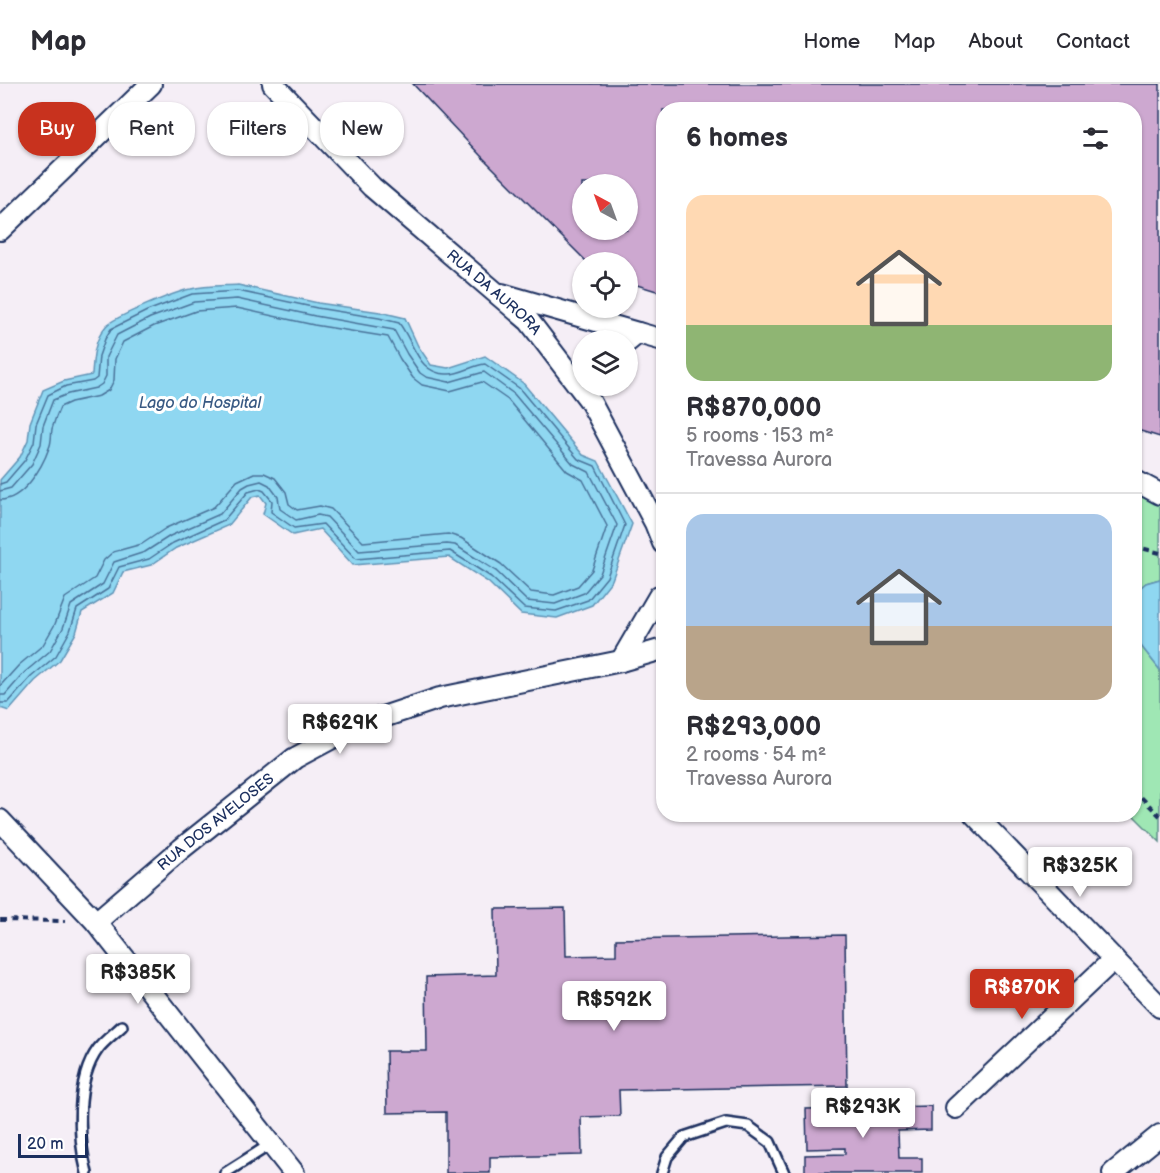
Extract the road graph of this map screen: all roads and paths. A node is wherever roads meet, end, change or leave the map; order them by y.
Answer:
1 (151, 84) edge
2 (273, 84) edge
3 (0, 230) edge
4 (495, 292) junction
5 (608, 330) edge
6 (638, 338) edge
7 (656, 340) edge
8 (572, 369) edge
9 (595, 396) edge
10 (1142, 484) edge
11 (1160, 494) edge
12 (656, 524) edge
13 (1142, 548) edge
14 (1160, 553) edge
15 (656, 607) edge
16 (656, 651) edge
17 (621, 660) junction
18 (1142, 798) edge
19 (1160, 816) edge
20 (0, 820) edge
21 (982, 822) edge
22 (0, 920) edge
23 (96, 922) junction
24 (1114, 960) junction
25 (1160, 1007) edge
26 (122, 1026) dead end
27 (956, 1108) dead end
28 (1160, 1135) edge
29 (271, 1144) junction
30 (87, 1173) edge
31 (225, 1173) edge
32 (294, 1173) edge
33 (662, 1173) edge
34 (784, 1173) edge
35 (1113, 1173) edge

1 - 3 street
2 - 4 street, RUA DA AURORA
4 - 5 street
4 - 8 street, RUA DA AURORA
6 - 7 street
9 - 12 street, RUA DA AURORA
10 - 11 street
13 - 14 path
15 - 17 street
16 - 17 street, RUA DOS AVELOSES
17 - 23 street, RUA DOS AVELOSES
18 - 19 path
20 - 23 street
21 - 24 street
22 - 23 path
23 - 29 street
24 - 25 street
24 - 27 street
26 - 30 lane
28 - 35 street
29 - 31 lane
29 - 32 street
33 - 34 lane

